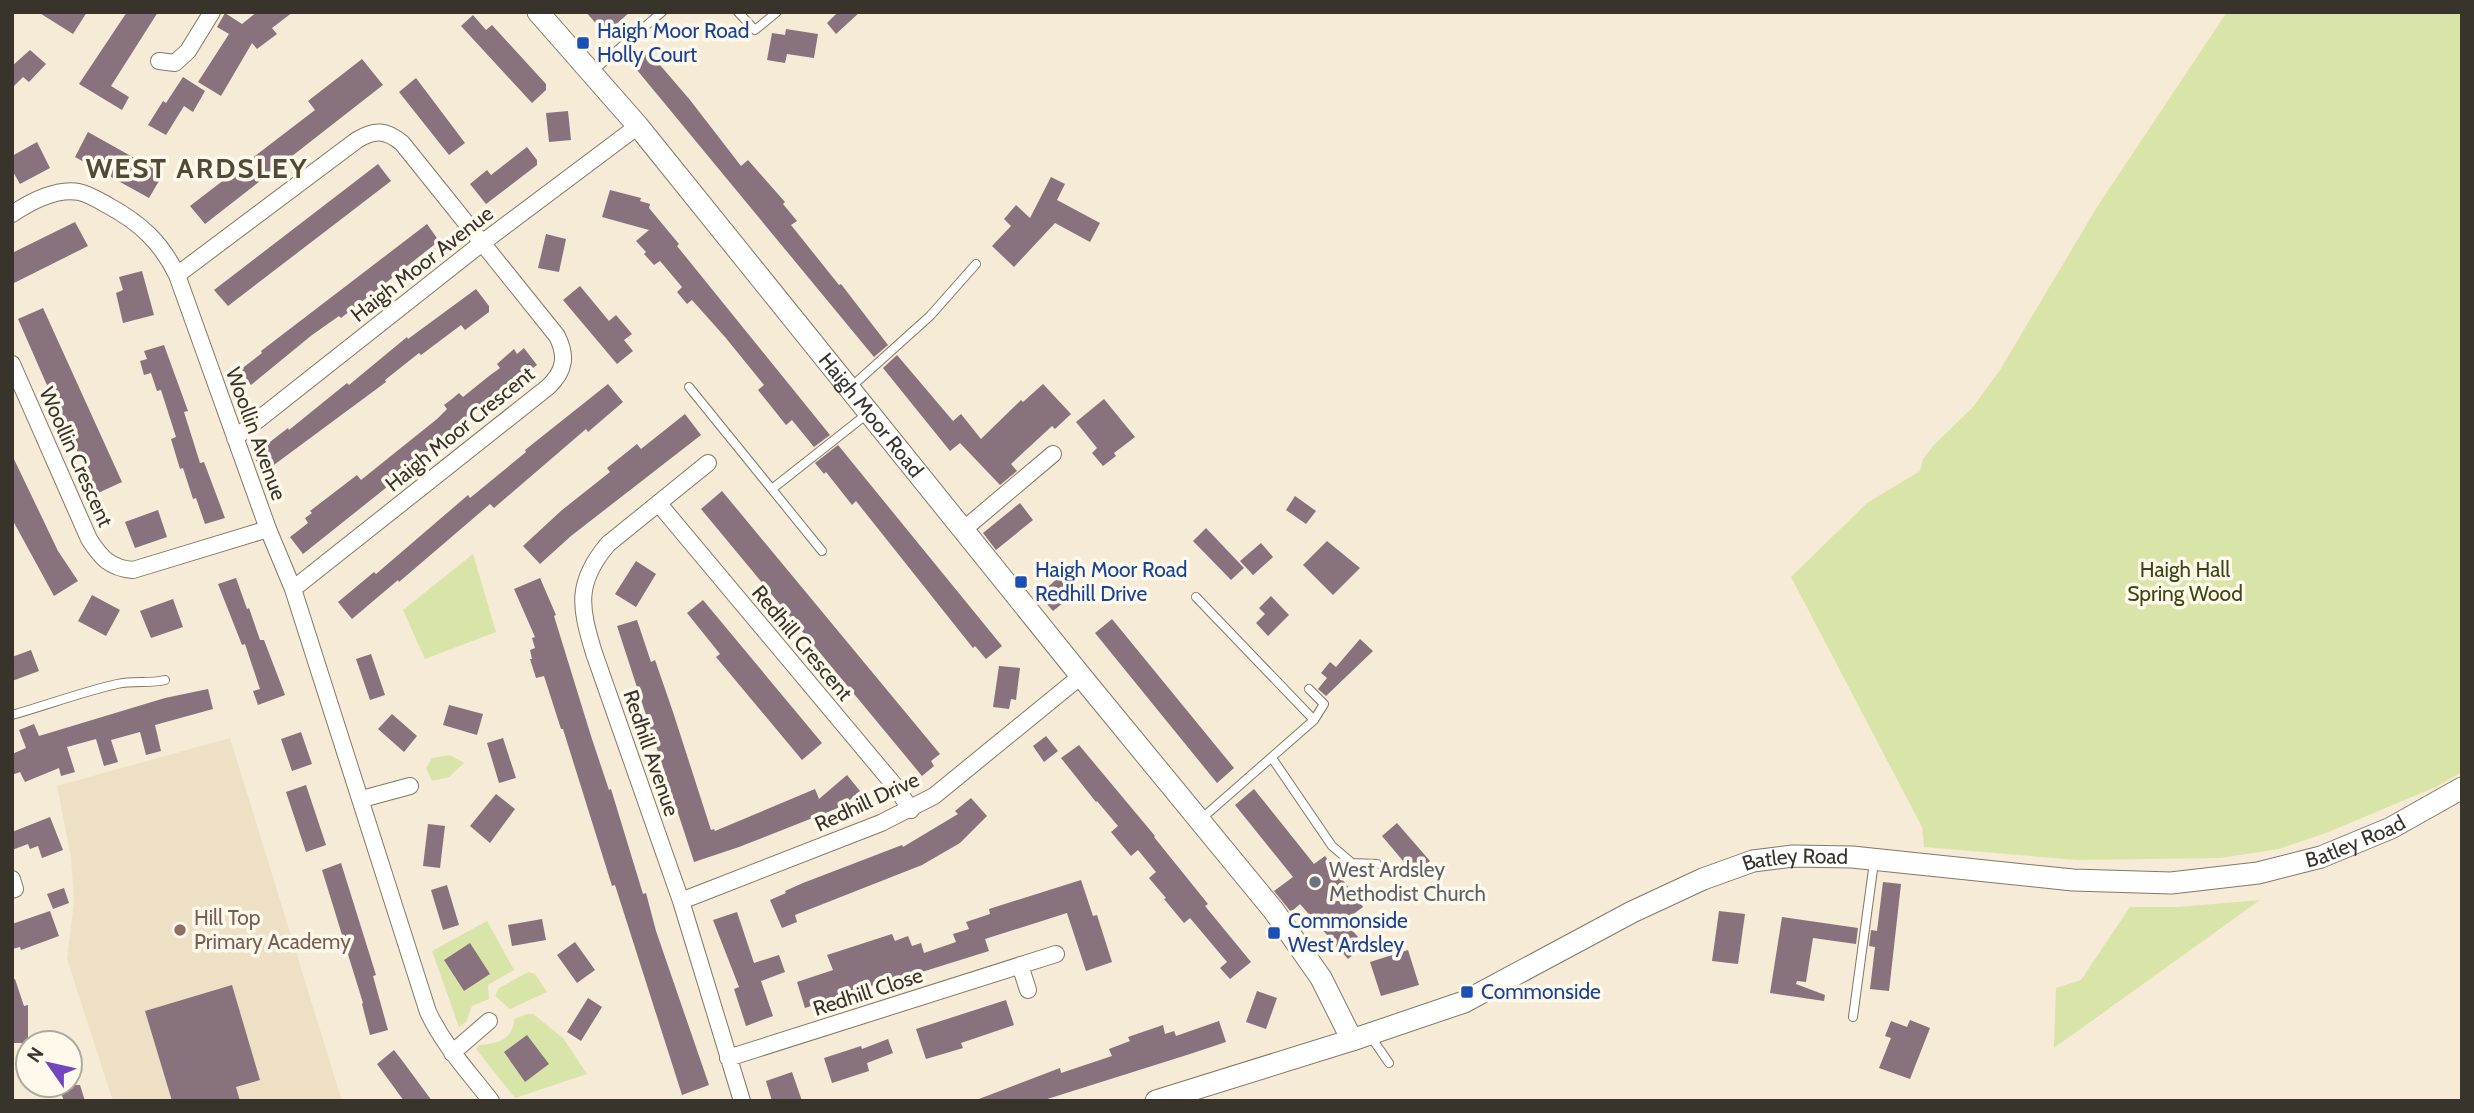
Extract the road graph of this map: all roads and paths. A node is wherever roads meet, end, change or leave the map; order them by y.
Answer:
1 (212, 12) edge
2 (662, 12) edge
3 (738, 12) edge
4 (777, 12) edge
5 (544, 14) edge
6 (159, 61) dead end
7 (591, 72) junction
8 (638, 126) junction
9 (12, 214) edge
10 (482, 243) junction
11 (976, 264) dead end
12 (177, 275) junction
13 (12, 364) edge
14 (689, 387) dead end
15 (850, 389) junction
16 (869, 412) junction
17 (235, 438) junction
18 (1053, 454) dead end
19 (708, 463) dead end
20 (772, 489) junction
21 (659, 504) junction
22 (268, 528) junction
23 (963, 530) junction
24 (822, 551) dead end
25 (293, 589) junction
26 (1196, 597) dead end
27 (1081, 676) junction
28 (165, 680) dead end
29 (1309, 689) dead end
30 (12, 715) edge
31 (1314, 720) junction
32 (1272, 758) junction
33 (410, 786) dead end
34 (2462, 788) edge
35 (362, 799) junction
36 (911, 810) junction
37 (1200, 820) junction
38 (1874, 859) junction
39 (1377, 864) dead end
40 (12, 879) edge
41 (12, 890) edge
42 (681, 901) junction
43 (1056, 954) dead end
44 (1020, 965) junction
45 (1028, 990) dead end
46 (1853, 1017) dead end
47 (489, 1021) dead end
48 (1360, 1037) junction
49 (452, 1053) junction
50 (729, 1058) junction
51 (1389, 1063) dead end
52 (491, 1101) edge
53 (742, 1101) edge
54 (1156, 1101) edge

1 - 6 street
2 - 7 lane
3 - 4 lane
5 - 7 street, Haigh Moor Road
7 - 8 street, Haigh Moor Road
8 - 10 street, Haigh Moor Avenue
8 - 15 street, Haigh Moor Road
9 - 12 street, Woollin Avenue
10 - 12 street, Haigh Moor Crescent
10 - 17 street, Haigh Moor Avenue
10 - 25 street, Haigh Moor Crescent
11 - 15 lane
12 - 17 street, Woollin Avenue
13 - 22 street, Woollin Crescent
14 - 20 lane
15 - 16 street, Haigh Moor Road
16 - 20 lane
16 - 23 street, Haigh Moor Road
17 - 22 street, Woollin Avenue
18 - 23 street
19 - 21 street, Redhill Avenue
20 - 24 lane
21 - 36 street, Redhill Crescent
21 - 42 street, Redhill Avenue
22 - 25 street, Woollin Avenue
23 - 27 street, Haigh Moor Road
25 - 35 street, Woollin Avenue
26 - 31 lane
27 - 36 street, Redhill Drive
27 - 37 street, Haigh Moor Road
28 - 30 lane
29 - 31 lane
31 - 32 lane
32 - 37 lane
32 - 39 lane
33 - 35 street
34 - 38 street, Batley Road
35 - 49 street, Woollin Avenue
36 - 42 street, Redhill Drive
37 - 48 street, Haigh Moor Road
38 - 46 lane
38 - 48 street, Batley Road
40 - 41 street
42 - 50 street, Redhill Avenue
43 - 44 street, Redhill Close
44 - 45 street
44 - 50 street, Redhill Close
47 - 49 street
48 - 51 lane
48 - 54 street, Batley Road
49 - 52 street, Woollin Avenue
50 - 53 street, Redhill Avenue

